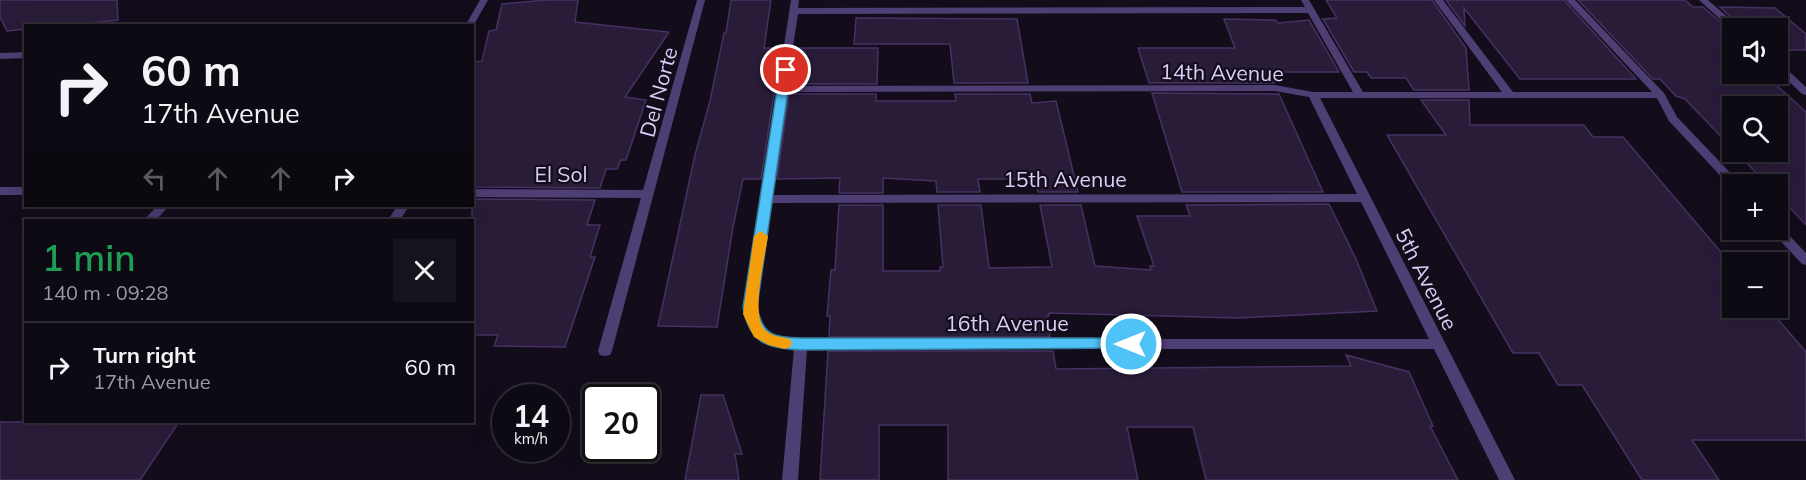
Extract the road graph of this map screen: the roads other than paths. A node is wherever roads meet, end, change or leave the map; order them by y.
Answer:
1 (483, 0) edge
2 (701, 0) edge
3 (1305, 0) edge
4 (1438, 0) edge
5 (1570, 0) edge
6 (1703, 0) edge
7 (795, 5) edge
8 (1311, 10) junction
9 (1724, 18) edge
10 (470, 24) edge
11 (24, 55) edge
12 (0, 56) edge
13 (1788, 75) edge
14 (783, 89) junction
15 (1806, 92) edge
16 (1660, 95) junction
17 (1313, 96) junction
18 (1360, 96) junction
19 (1510, 96) junction
20 (1725, 174) edge
21 (0, 191) edge
22 (24, 191) edge
23 (474, 193) edge
24 (649, 194) junction
25 (1365, 198) junction
26 (766, 199) junction
27 (162, 207) edge
28 (151, 219) edge
29 (1786, 240) edge
30 (1806, 261) edge
31 (801, 344) junction
32 (1438, 344) junction
33 (605, 351) dead end
34 (790, 480) edge
35 (1507, 480) edge

1 - 10 lane
2 - 24 lane, Del Norte
3 - 8 lane
4 - 19 lane
5 - 16 lane
6 - 9 lane
7 - 8 lane
7 - 14 lane
8 - 18 lane
11 - 12 lane
13 - 15 lane
14 - 17 lane, 14th Avenue
14 - 26 lane
16 - 19 lane, 14th Avenue
16 - 20 lane
17 - 18 lane, 14th Avenue
17 - 25 lane, 5th Avenue
18 - 19 lane, 14th Avenue
21 - 22 lane
23 - 24 lane, El Sol
24 - 33 lane, Del Norte
25 - 26 lane, 15th Avenue
25 - 32 lane, 5th Avenue
26 - 31 lane, 16th Avenue
27 - 28 lane
29 - 30 lane
31 - 32 lane, 16th Avenue
31 - 34 lane
32 - 35 lane, 5th Avenue

